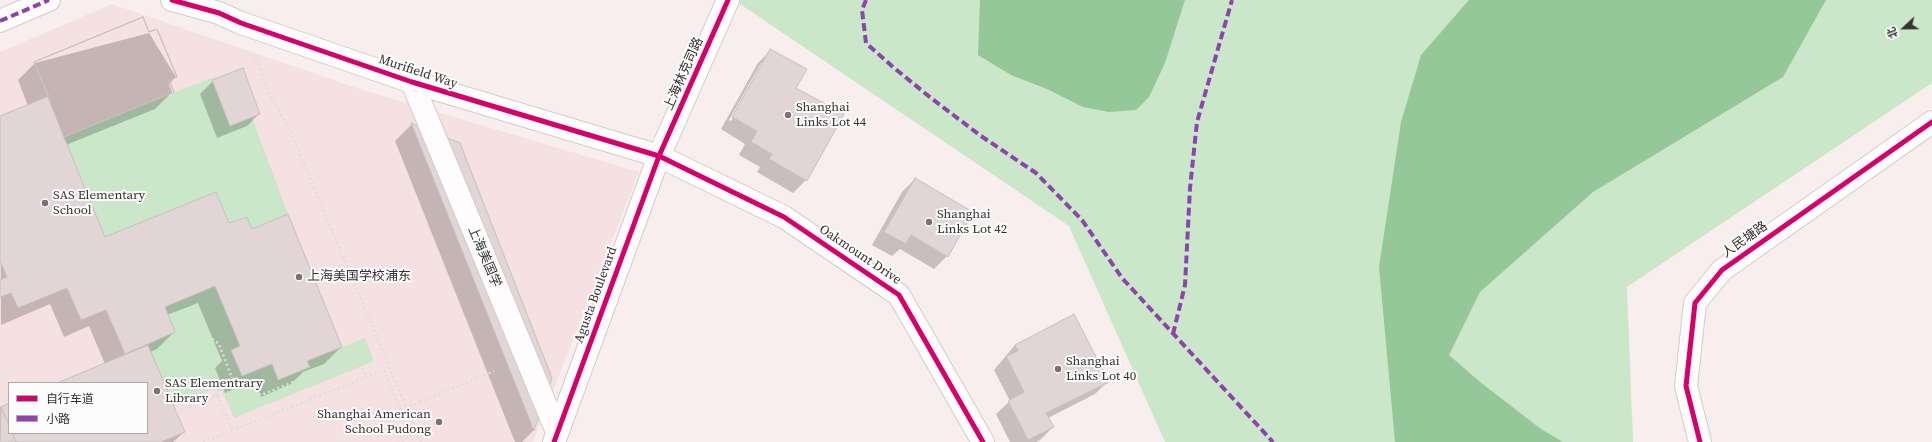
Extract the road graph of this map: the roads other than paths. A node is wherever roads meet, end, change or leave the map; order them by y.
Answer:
1 (49, 0) edge
2 (172, 0) edge
3 (728, 0) edge
4 (0, 21) edge
5 (412, 82) junction
6 (1932, 122) edge
7 (659, 156) junction
8 (555, 437) edge
9 (983, 442) edge
10 (1700, 442) edge

1 - 4 street
2 - 5 street, Murifield Way
3 - 7 street, 上海林克司路
5 - 7 street, Murifield Way
5 - 8 street, 上海美国学
6 - 10 street, 人民塘路
7 - 8 street, Agusta Boulevard
7 - 9 street, Oakmount Drive

